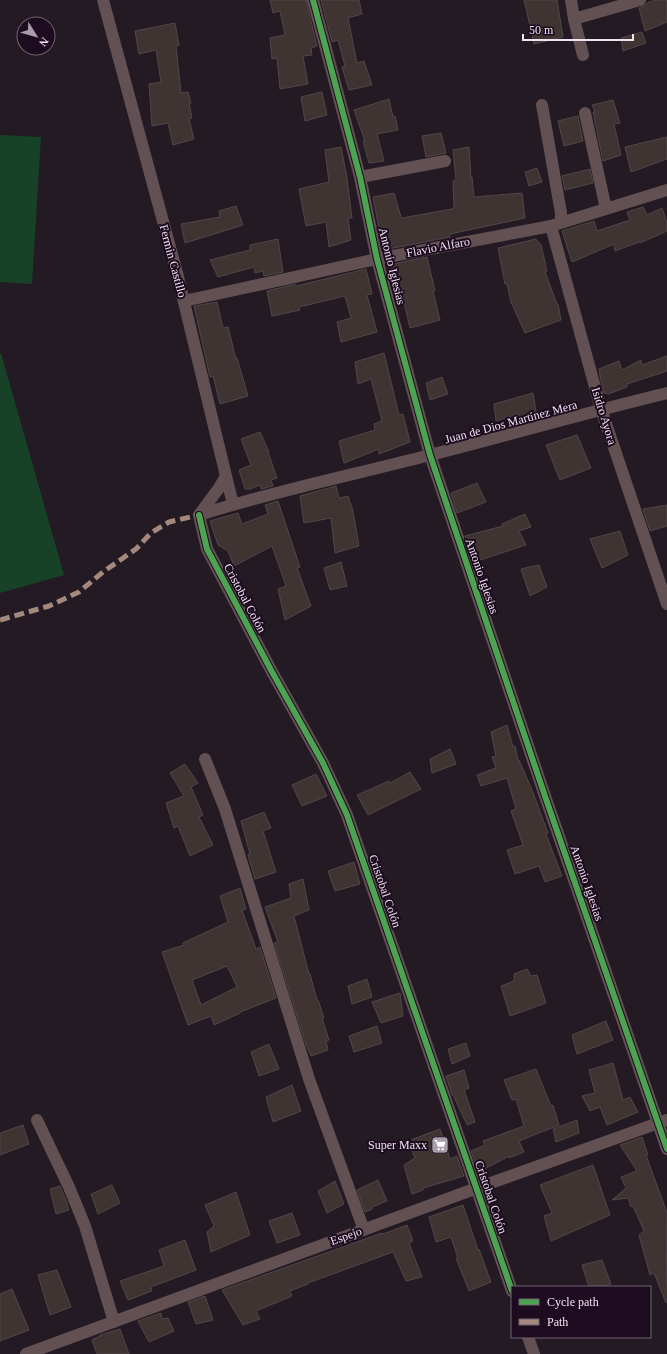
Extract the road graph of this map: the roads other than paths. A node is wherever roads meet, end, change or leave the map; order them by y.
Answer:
1 (102, 0) edge
2 (313, 0) edge
3 (572, 0) edge
4 (640, 0) edge
5 (574, 19) junction
6 (583, 55) dead end
7 (542, 106) dead end
8 (585, 113) dead end
9 (445, 161) dead end
10 (360, 177) junction
11 (667, 190) edge
12 (606, 209) junction
13 (556, 224) junction
14 (377, 259) junction
15 (184, 301) junction
16 (667, 393) edge
17 (601, 409) junction
18 (430, 455) junction
19 (226, 476) junction
20 (233, 504) junction
21 (198, 515) junction
22 (667, 604) edge
23 (205, 759) dead end
24 (37, 1120) dead end
25 (663, 1122) edge
26 (667, 1149) edge
27 (477, 1188) junction
28 (364, 1230) junction
29 (511, 1288) edge
30 (114, 1322) junction
31 (528, 1338) edge
32 (26, 1354) edge
33 (534, 1354) edge

1 - 15 street, Fermin Castillo
2 - 10 street, Antonio Iglesias
3 - 5 street
4 - 5 street
5 - 6 street
7 - 13 street, Isidro Ayora
8 - 12 street
9 - 10 street
10 - 14 street, Antonio Iglesias
11 - 12 street, Flavio Alfaro
12 - 13 street, Flavio Alfaro
13 - 14 street, Flavio Alfaro
13 - 17 street, Isidro Ayora
14 - 15 street, Flavio Alfaro
14 - 18 street, Antonio Iglesias
15 - 19 street, Fermin Castillo
16 - 17 street, Juan de Dios Martínez Mera
17 - 18 street, Juan de Dios Martínez Mera
17 - 22 street, Isidro Ayora
18 - 20 street, Juan de Dios Martínez Mera
18 - 25 street, Antonio Iglesias
19 - 20 street, Fermin Castillo
19 - 21 street
20 - 21 street, Juan de Dios Martínez Mera
21 - 27 street, Cristobal Colón
23 - 28 street
24 - 30 street
25 - 26 street, Antonio Iglesias
25 - 27 street, Espejo
27 - 28 street, Espejo
27 - 29 street, Cristobal Colón
28 - 30 street, Espejo
30 - 32 street, Espejo
31 - 33 street

